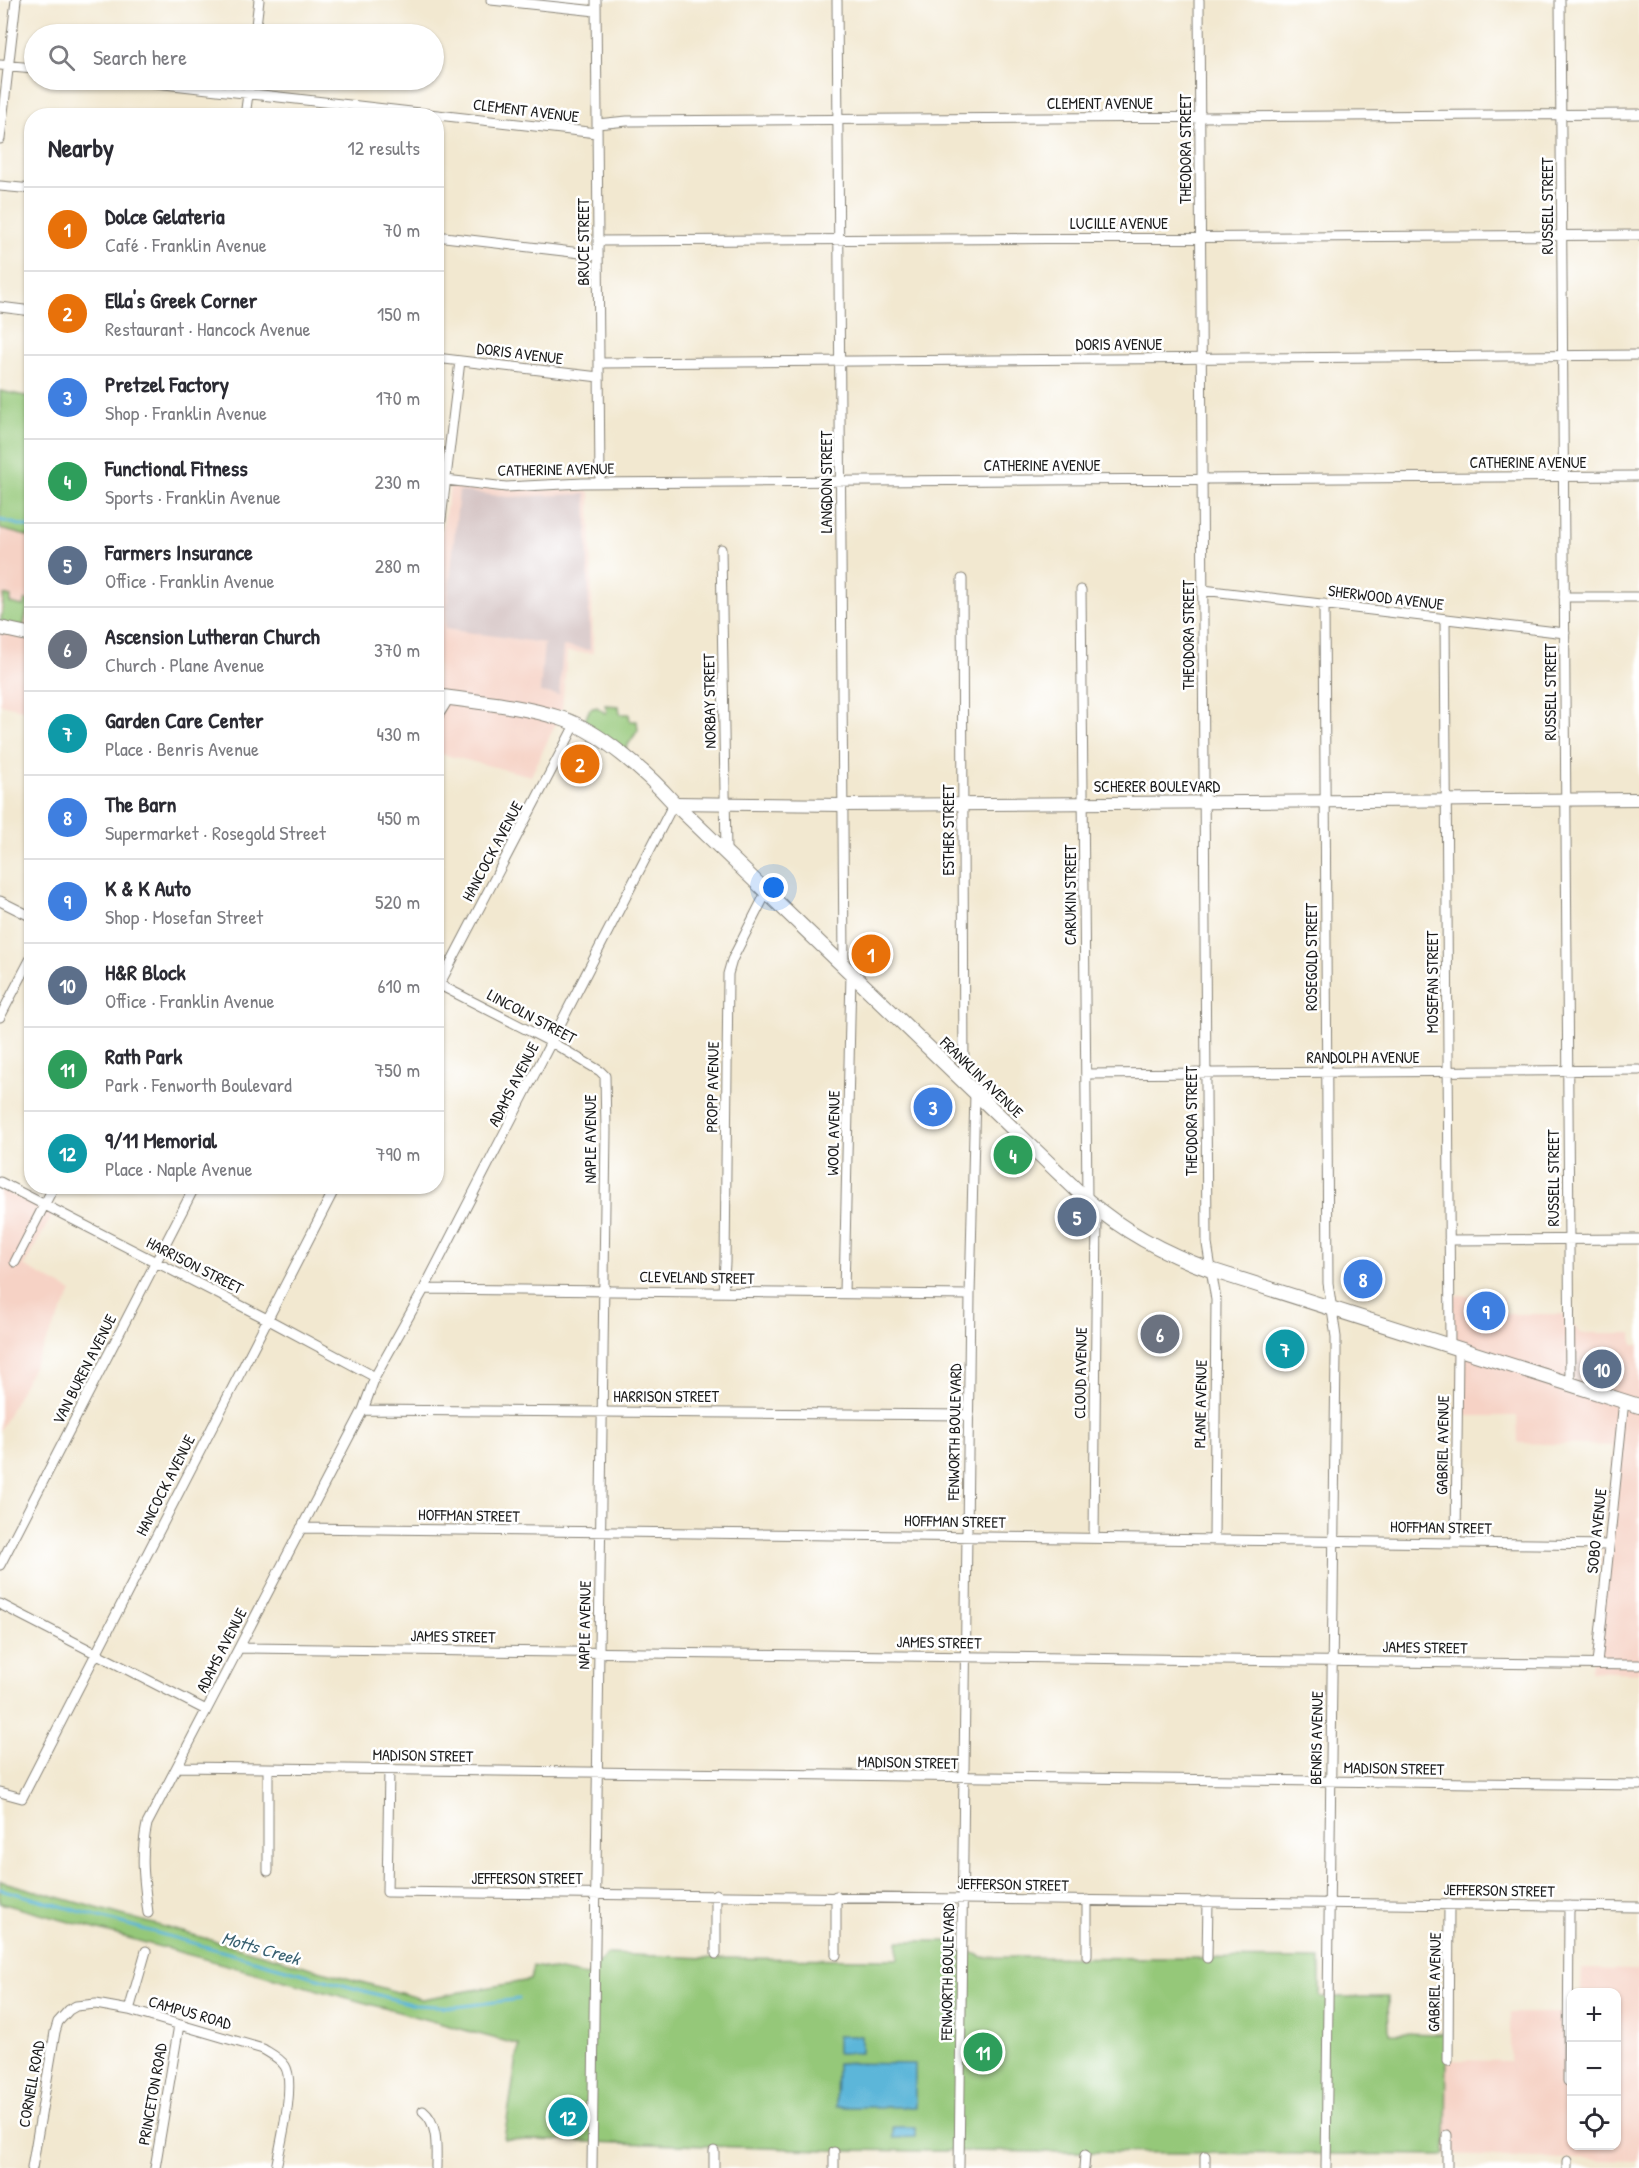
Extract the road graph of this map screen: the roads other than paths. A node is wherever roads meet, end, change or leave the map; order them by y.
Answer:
1 (16, 0) edge
2 (259, 0) edge
3 (491, 0) edge
4 (596, 0) edge
5 (837, 0) edge
6 (1199, 0) edge
7 (1560, 0) edge
8 (596, 11) junction
9 (256, 24) edge
10 (4, 65) edge
11 (24, 68) edge
12 (221, 90) edge
13 (248, 90) edge
14 (248, 93) junction
15 (246, 108) edge
16 (398, 108) edge
17 (444, 113) edge
18 (1561, 114) junction
19 (1639, 114) edge
20 (1200, 117) junction
21 (838, 119) junction
22 (597, 128) junction
23 (0, 139) edge
24 (0, 186) edge
25 (24, 188) edge
26 (1562, 235) junction
27 (1639, 235) edge
28 (444, 237) edge
29 (1201, 238) junction
30 (839, 240) junction
31 (598, 241) junction
32 (598, 255) junction
33 (0, 307) edge
34 (24, 310) edge
35 (1639, 355) edge
36 (1563, 356) junction
37 (1201, 358) junction
38 (444, 359) edge
39 (460, 361) junction
40 (840, 361) junction
41 (599, 363) junction
42 (599, 377) junction
43 (1564, 476) junction
44 (1639, 476) edge
45 (1202, 479) junction
46 (446, 480) junction
47 (841, 481) junction
48 (600, 483) junction
49 (444, 496) edge
50 (721, 549) dead end
51 (962, 579) dead end
52 (1082, 590) dead end
53 (1203, 590) junction
54 (1564, 597) junction
55 (1639, 597) edge
56 (1324, 604) junction
57 (1445, 619) junction
58 (0, 628) edge
59 (24, 633) edge
60 (1565, 633) junction
61 (444, 697) edge
62 (575, 725) junction
63 (1639, 799) edge
64 (1566, 800) junction
65 (1325, 801) junction
66 (1446, 801) junction
67 (1204, 802) junction
68 (675, 803) junction
69 (1084, 803) junction
70 (963, 804) junction
71 (725, 805) junction
72 (843, 805) junction
73 (726, 852) junction
74 (767, 891) junction
75 (0, 901) edge
76 (24, 913) edge
77 (847, 969) junction
78 (24, 971) edge
79 (444, 975) edge
80 (444, 989) edge
81 (0, 1017) edge
82 (550, 1042) junction
83 (1568, 1070) junction
84 (1639, 1070) edge
85 (1447, 1071) junction
86 (1327, 1072) junction
87 (1206, 1073) junction
88 (1086, 1074) junction
89 (605, 1082) joint
90 (964, 1082) junction
91 (975, 1093) junction
92 (0, 1182) edge
93 (50, 1194) edge
94 (191, 1194) edge
95 (332, 1194) edge
96 (1092, 1204) junction
97 (44, 1205) junction
98 (1569, 1239) junction
99 (1639, 1239) edge
100 (1449, 1240) junction
101 (15, 1262) dead end
102 (156, 1262) junction
103 (1211, 1270) junction
104 (424, 1289) junction
105 (603, 1291) junction
106 (723, 1292) junction
107 (844, 1293) junction
108 (970, 1295) junction
109 (1332, 1309) junction
110 (267, 1319) junction
111 (1454, 1347) junction
112 (375, 1377) junction
113 (1570, 1383) junction
114 (1624, 1400) junction
115 (1639, 1406) edge
116 (363, 1410) junction
117 (602, 1411) junction
118 (969, 1415) junction
119 (301, 1528) junction
120 (601, 1531) junction
121 (967, 1536) junction
122 (1094, 1537) junction
123 (1214, 1539) junction
124 (1333, 1540) junction
125 (1456, 1542) junction
126 (1609, 1545) junction
127 (0, 1565) edge
128 (0, 1604) edge
129 (239, 1648) junction
130 (599, 1652) junction
131 (95, 1653) junction
132 (966, 1657) junction
133 (1332, 1661) junction
134 (1597, 1664) junction
135 (1639, 1665) edge
136 (207, 1710) junction
137 (178, 1767) junction
138 (268, 1768) junction
139 (389, 1770) junction
140 (597, 1773) junction
141 (964, 1777) junction
142 (1330, 1782) junction
143 (1639, 1785) edge
144 (0, 1792) edge
145 (268, 1871) dead end
146 (596, 1893) junction
147 (716, 1894) junction
148 (836, 1896) junction
149 (963, 1898) junction
150 (1087, 1900) junction
151 (1208, 1901) junction
152 (1329, 1903) junction
153 (1449, 1904) junction
154 (1569, 1906) junction
155 (1639, 1907) edge
156 (148, 1913) dead end
157 (146, 1951) dead end
158 (716, 1954) dead end
159 (836, 1955) dead end
160 (1087, 1956) dead end
161 (1207, 1958) dead end
162 (69, 2010) joint
163 (129, 2010) junction
164 (179, 2025) junction
165 (1568, 2042) edge
166 (1448, 2061) dead end
167 (423, 2111) dead end
168 (1447, 2135) dead end
169 (714, 2151) dead end
170 (834, 2152) dead end
171 (1084, 2155) dead end
172 (1205, 2156) dead end
173 (32, 2168) edge
174 (155, 2168) edge
175 (276, 2168) edge
176 (436, 2168) edge
177 (592, 2168) edge
178 (714, 2168) edge
179 (834, 2168) edge
180 (959, 2168) edge
181 (1084, 2168) edge
182 (1205, 2168) edge
183 (1326, 2168) edge
184 (1447, 2168) edge

1 - 10 street
2 - 9 street
3 - 8 street
4 - 8 street, BRUCE STREET
5 - 21 street, LANGDON STREET
6 - 20 street, THEODORA STREET
7 - 18 street, RUSSELL STREET
8 - 22 street, BRUCE STREET
10 - 11 street
10 - 23 street
12 - 14 street, CLEMENT AVENUE
13 - 14 street
14 - 15 street
14 - 16 street, CLEMENT AVENUE
17 - 22 street, CLEMENT AVENUE
18 - 19 street, CLEMENT AVENUE
18 - 20 street, CLEMENT AVENUE
18 - 26 street, RUSSELL STREET
20 - 21 street, CLEMENT AVENUE
20 - 29 street, THEODORA STREET
21 - 22 street, CLEMENT AVENUE
21 - 30 street, LANGDON STREET
22 - 31 street, BRUCE STREET
24 - 25 street
26 - 27 street, LUCILLE AVENUE
26 - 29 street, LUCILLE AVENUE
26 - 36 street, RUSSELL STREET
28 - 32 street
29 - 30 street, LUCILLE AVENUE
29 - 37 street, THEODORA STREET
30 - 31 street, LUCILLE AVENUE
30 - 40 street, LANGDON STREET
31 - 32 street, BRUCE STREET
32 - 41 street, BRUCE STREET
33 - 34 street
35 - 36 street, DORIS AVENUE
36 - 37 street, DORIS AVENUE
36 - 43 street, RUSSELL STREET
37 - 40 street, DORIS AVENUE
37 - 45 street, THEODORA STREET
38 - 39 street, DORIS AVENUE
39 - 42 street, DORIS AVENUE
39 - 46 street
40 - 41 street, DORIS AVENUE
40 - 47 street, LANGDON STREET
41 - 42 street, BRUCE STREET
42 - 48 street, BRUCE STREET
43 - 44 street, CATHERINE AVENUE
43 - 45 street, CATHERINE AVENUE
43 - 54 street, RUSSELL STREET
45 - 47 street, CATHERINE AVENUE
45 - 53 street, THEODORA STREET
46 - 48 street, CATHERINE AVENUE
46 - 49 street
47 - 48 street, CATHERINE AVENUE
47 - 72 street, LANGDON STREET
50 - 71 street, NORBAY STREET
51 - 70 street, ESTHER STREET
52 - 69 street, CARUKIN STREET
53 - 56 street, SHERWOOD AVENUE
53 - 67 street, THEODORA STREET
54 - 55 street
54 - 60 street, RUSSELL STREET
56 - 57 street, SHERWOOD AVENUE
56 - 65 street, ROSEGOLD STREET
57 - 60 street, SHERWOOD AVENUE
57 - 66 street, MOSEFAN STREET
58 - 59 main road
60 - 64 street, RUSSELL STREET
61 - 62 main road, FRANKLIN AVENUE
62 - 68 main road, FRANKLIN AVENUE
62 - 79 street, HANCOCK AVENUE
63 - 64 street, SCHERER BOULEVARD
64 - 66 street, SCHERER BOULEVARD
64 - 83 street, RUSSELL STREET
65 - 66 street, SCHERER BOULEVARD
65 - 67 street, SCHERER BOULEVARD
65 - 86 street, ROSEGOLD STREET
66 - 85 street, MOSEFAN STREET
67 - 69 street, SCHERER BOULEVARD
67 - 87 street, THEODORA STREET
68 - 71 street, SCHERER BOULEVARD
68 - 73 main road, FRANKLIN AVENUE
68 - 82 street, ADAMS AVENUE
69 - 70 street, SCHERER BOULEVARD
69 - 88 street, CARUKIN STREET
70 - 72 street, SCHERER BOULEVARD
70 - 90 street, ESTHER STREET
71 - 72 street, SCHERER BOULEVARD
71 - 73 street, NORBAY STREET
72 - 77 street, LANGDON STREET
73 - 74 main road, FRANKLIN AVENUE
74 - 77 main road, FRANKLIN AVENUE
74 - 106 street, PROPP AVENUE
75 - 76 street
77 - 90 main road, FRANKLIN AVENUE
77 - 107 street, WOOL AVENUE
78 - 81 street
80 - 82 street, LINCOLN STREET
82 - 89 street, LINCOLN STREET
82 - 104 street, ADAMS AVENUE
83 - 84 street, RANDOLPH AVENUE
83 - 85 street, RANDOLPH AVENUE
83 - 98 street, RUSSELL STREET
85 - 86 street, RANDOLPH AVENUE
85 - 100 street, MOSEFAN STREET
86 - 87 street, RANDOLPH AVENUE
86 - 109 street, ROSEGOLD STREET
87 - 88 street, RANDOLPH AVENUE
87 - 103 street, THEODORA STREET
88 - 96 street, CARUKIN STREET
89 - 105 street, NAPLE AVENUE
90 - 91 main road, FRANKLIN AVENUE
91 - 96 main road, FRANKLIN AVENUE
91 - 108 street, FENWORTH BOULEVARD
92 - 97 street, HARRISON STREET
93 - 97 street
94 - 102 street, VAN BUREN AVENUE
95 - 110 street, HANCOCK AVENUE
96 - 103 main road, FRANKLIN AVENUE
96 - 122 street, CLOUD AVENUE
97 - 101 street
97 - 102 street, HARRISON STREET
98 - 99 street
98 - 100 street
98 - 113 street, RUSSELL STREET
100 - 111 street, MOSEFAN STREET
102 - 110 street, HARRISON STREET
102 - 127 street, VAN BUREN AVENUE
103 - 109 main road, FRANKLIN AVENUE
103 - 123 street, PLANE AVENUE
104 - 105 street, CLEVELAND STREET
104 - 112 street, ADAMS AVENUE
105 - 106 street, CLEVELAND STREET
105 - 117 street, NAPLE AVENUE
106 - 107 street, CLEVELAND STREET
107 - 108 street, CLEVELAND STREET
108 - 118 street, FENWORTH BOULEVARD
109 - 111 main road, FRANKLIN AVENUE
109 - 124 street, BENRIS AVENUE
110 - 112 street, HARRISON STREET
110 - 131 street, HANCOCK AVENUE
111 - 113 main road, FRANKLIN AVENUE
111 - 125 street, GABRIEL AVENUE
112 - 116 street, ADAMS AVENUE
113 - 114 main road, FRANKLIN AVENUE
114 - 115 main road, FRANKLIN AVENUE
114 - 126 street, SOBO AVENUE
116 - 117 street, HARRISON STREET
116 - 119 street, ADAMS AVENUE
117 - 118 street, HARRISON STREET
117 - 120 street, NAPLE AVENUE
118 - 121 street, FENWORTH BOULEVARD
119 - 120 street, HOFFMAN STREET
119 - 129 street, ADAMS AVENUE
120 - 121 street, HOFFMAN STREET
120 - 130 street, NAPLE AVENUE
121 - 122 street, HOFFMAN STREET
121 - 132 street, FENWORTH BOULEVARD
122 - 123 street, HOFFMAN STREET
123 - 124 street, HOFFMAN STREET
124 - 125 street, HOFFMAN STREET
124 - 133 street, BENRIS AVENUE
125 - 126 street, HOFFMAN STREET
126 - 134 street, SOBO AVENUE
128 - 131 street
129 - 130 street, JAMES STREET
129 - 136 street, ADAMS AVENUE
130 - 132 street, JAMES STREET
130 - 140 street, NAPLE AVENUE
131 - 136 street
131 - 144 street, HANCOCK AVENUE
132 - 133 street, JAMES STREET
132 - 141 street, FENWORTH BOULEVARD
133 - 134 street, JAMES STREET
133 - 142 street, BENRIS AVENUE
134 - 135 street, JAMES STREET
136 - 137 street, ADAMS AVENUE
137 - 138 street, MADISON STREET
137 - 156 street, ADAMS AVENUE
138 - 139 street, MADISON STREET
138 - 145 street
139 - 140 street, MADISON STREET
139 - 146 street, JEFFERSON STREET
140 - 141 street, MADISON STREET
140 - 146 street, NAPLE AVENUE
141 - 142 street, MADISON STREET
141 - 149 street, FENWORTH BOULEVARD
142 - 143 street, MADISON STREET
142 - 152 street, BENRIS AVENUE
146 - 147 street, JEFFERSON STREET
146 - 177 street, NAPLE AVENUE
147 - 148 street, JEFFERSON STREET
147 - 158 street
148 - 149 street, JEFFERSON STREET
148 - 159 street
149 - 150 street, JEFFERSON STREET
149 - 180 street, FENWORTH BOULEVARD
150 - 151 street, JEFFERSON STREET
150 - 160 street
151 - 152 street, JEFFERSON STREET
151 - 161 street
152 - 153 street, JEFFERSON STREET
152 - 183 street, BENRIS AVENUE
153 - 154 street, JEFFERSON STREET
153 - 166 street, GABRIEL AVENUE
154 - 155 street, JEFFERSON STREET
154 - 165 street
157 - 163 street
162 - 163 street, CAMPUS ROAD
162 - 173 street, CORNELL ROAD
163 - 164 street, CAMPUS ROAD
164 - 174 street, PRINCETON ROAD
164 - 175 street, CAMPUS ROAD
167 - 176 street
168 - 184 street
169 - 178 street
170 - 179 street
171 - 181 street
172 - 182 street

